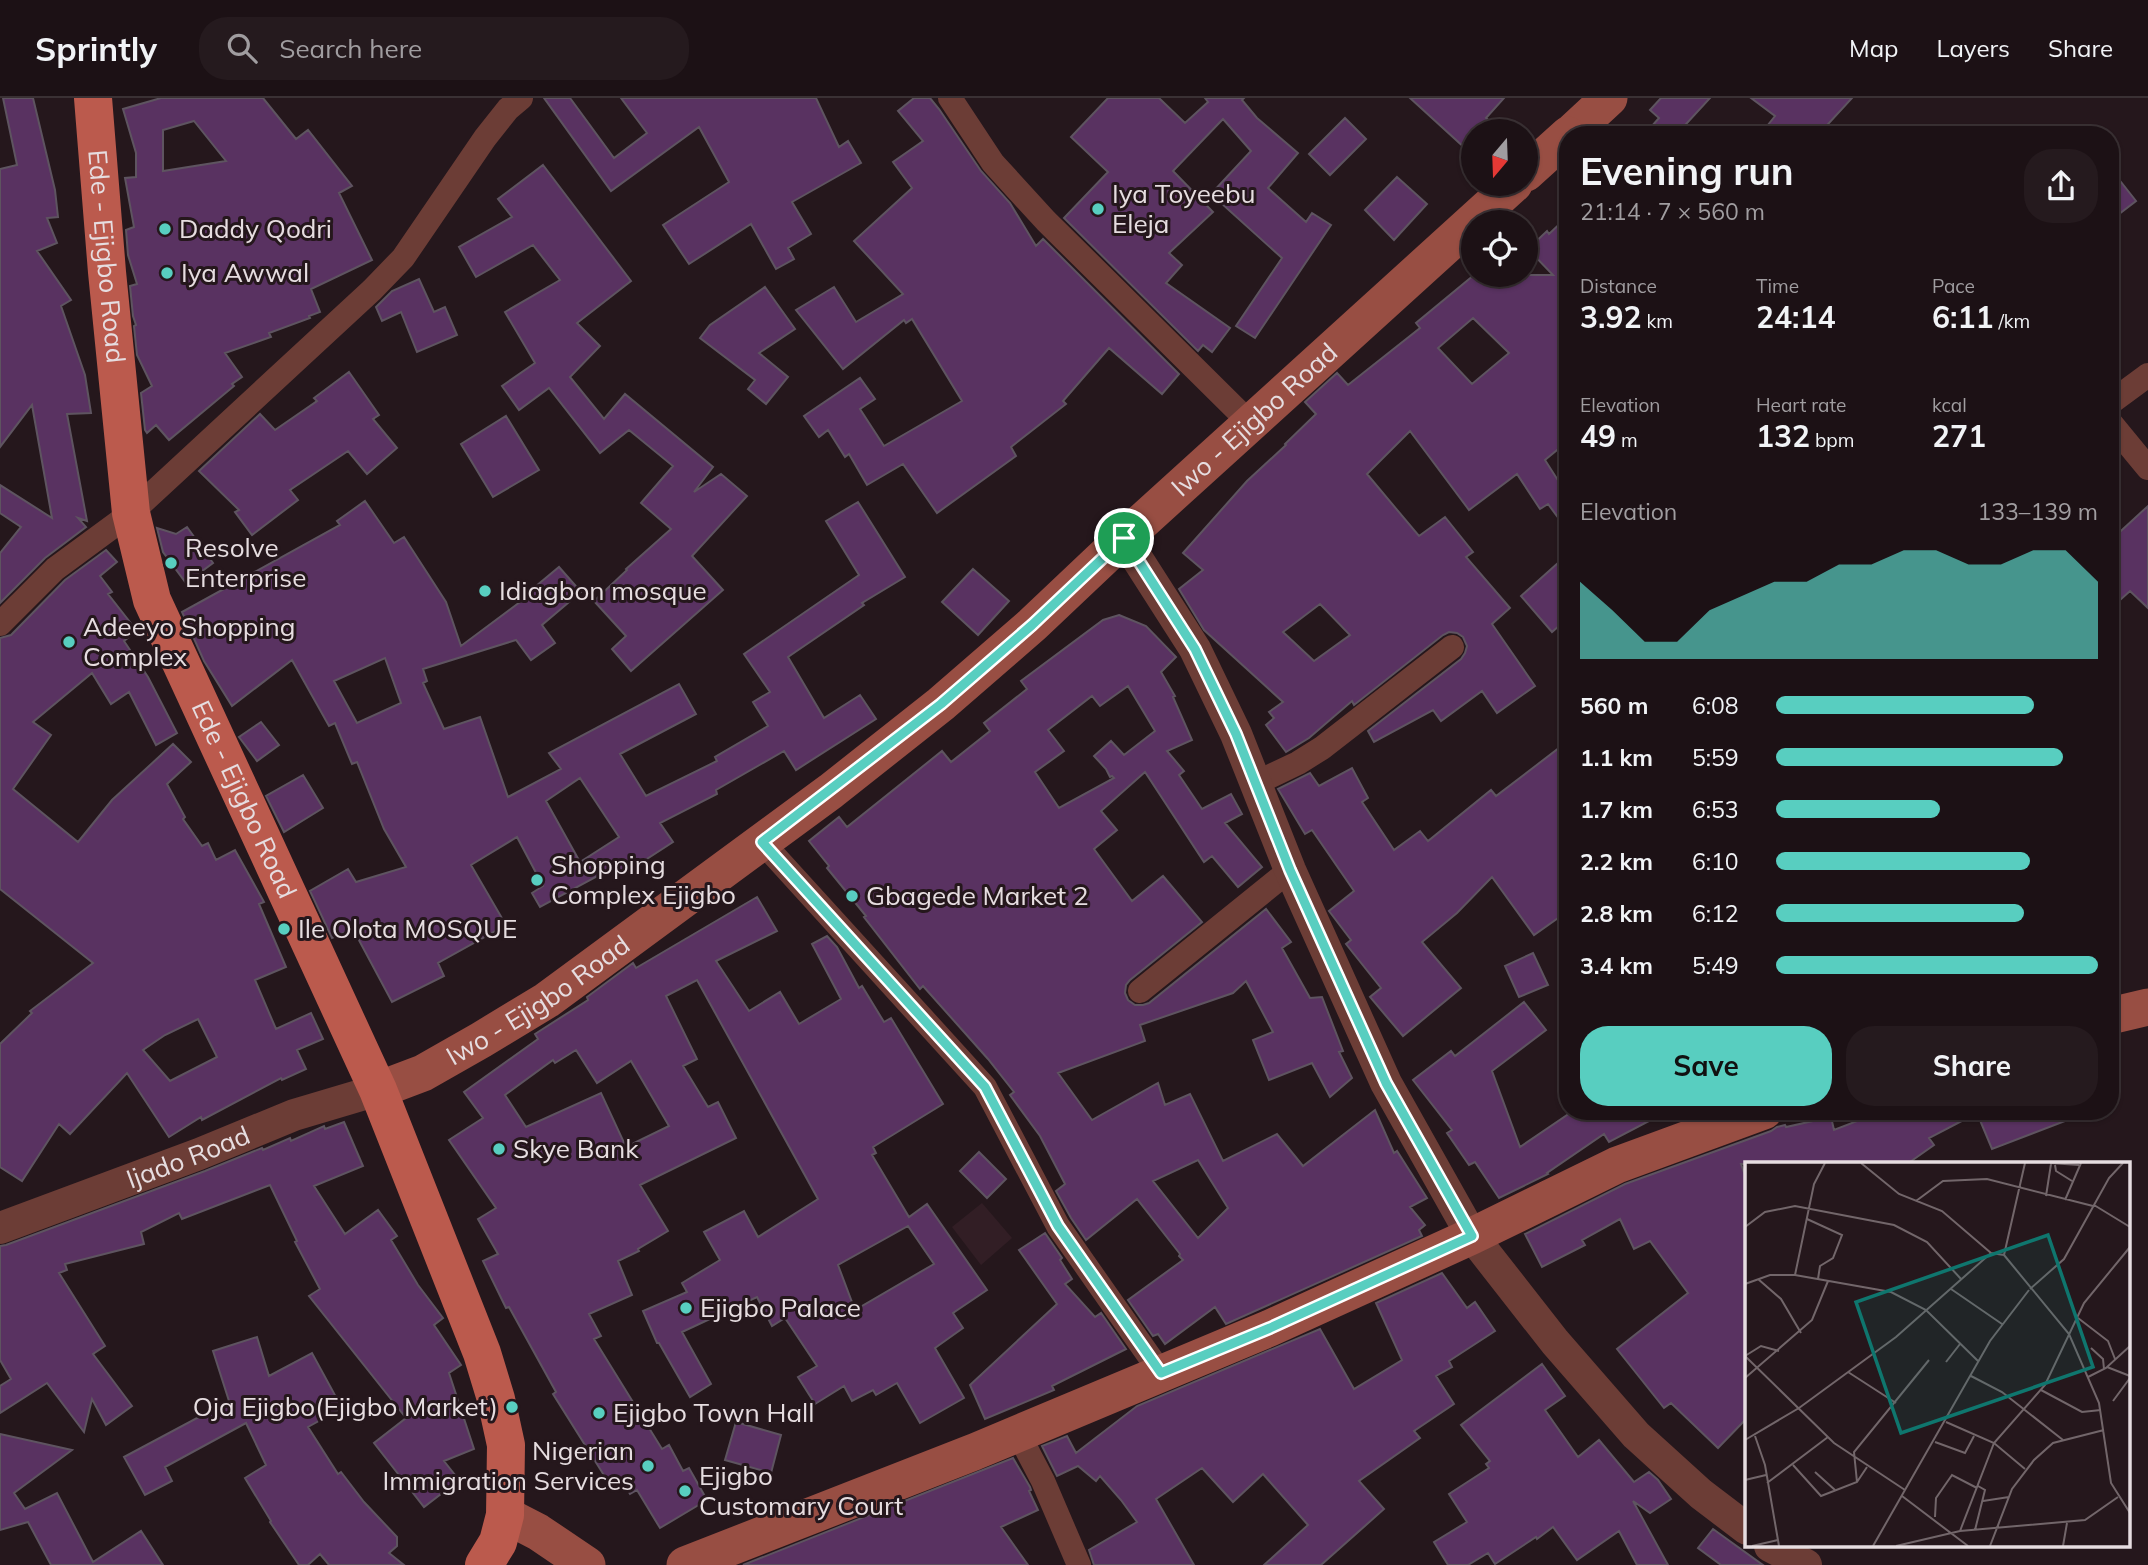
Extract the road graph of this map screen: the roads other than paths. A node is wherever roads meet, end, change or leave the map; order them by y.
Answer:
1 (93, 98) edge
2 (521, 98) edge
3 (950, 98) edge
4 (1609, 98) edge
5 (1578, 126) edge
6 (1559, 143) edge
7 (1538, 162) edge
8 (1501, 196) edge
9 (2148, 375) edge
10 (2119, 396) edge
11 (1250, 423) junction
12 (2119, 433) edge
13 (2148, 468) edge
14 (131, 513) junction
15 (1124, 538) junction
16 (0, 624) edge
17 (1452, 647) dead end
18 (1254, 784) junction
19 (762, 842) junction
20 (1290, 870) junction
21 (1140, 991) dead end
22 (2148, 1007) edge
23 (2119, 1014) edge
24 (378, 1090) junction
25 (1740, 1120) edge
26 (0, 1228) edge
27 (1472, 1236) junction
28 (1161, 1373) junction
29 (1018, 1433) junction
30 (505, 1515) junction
31 (1745, 1528) edge
32 (1774, 1548) edge
33 (484, 1565) edge
34 (587, 1565) edge
35 (685, 1565) edge
36 (1079, 1565) edge
37 (1807, 1565) edge

1 - 14 main road, Ede - Ejigbo Road
2 - 14 street
3 - 11 street
4 - 5 main road
6 - 7 main road
8 - 11 main road, Iwo - Ejigbo Road
9 - 10 street
11 - 15 main road, Iwo - Ejigbo Road
12 - 13 street
14 - 16 street
14 - 24 main road, Ede - Ejigbo Road
15 - 18 street
15 - 19 main road, Iwo - Ejigbo Road
17 - 18 street
18 - 20 street
19 - 24 main road, Iwo - Ejigbo Road
19 - 28 street
20 - 21 street
20 - 27 street
22 - 23 main road
24 - 26 street, Ijado Road
24 - 30 main road, Ede - Ejigbo Road
25 - 27 main road
27 - 28 main road
27 - 31 street
28 - 29 main road
29 - 35 main road
29 - 36 street
30 - 33 main road, Ede - Ejigbo Road
30 - 34 main road
32 - 37 street

